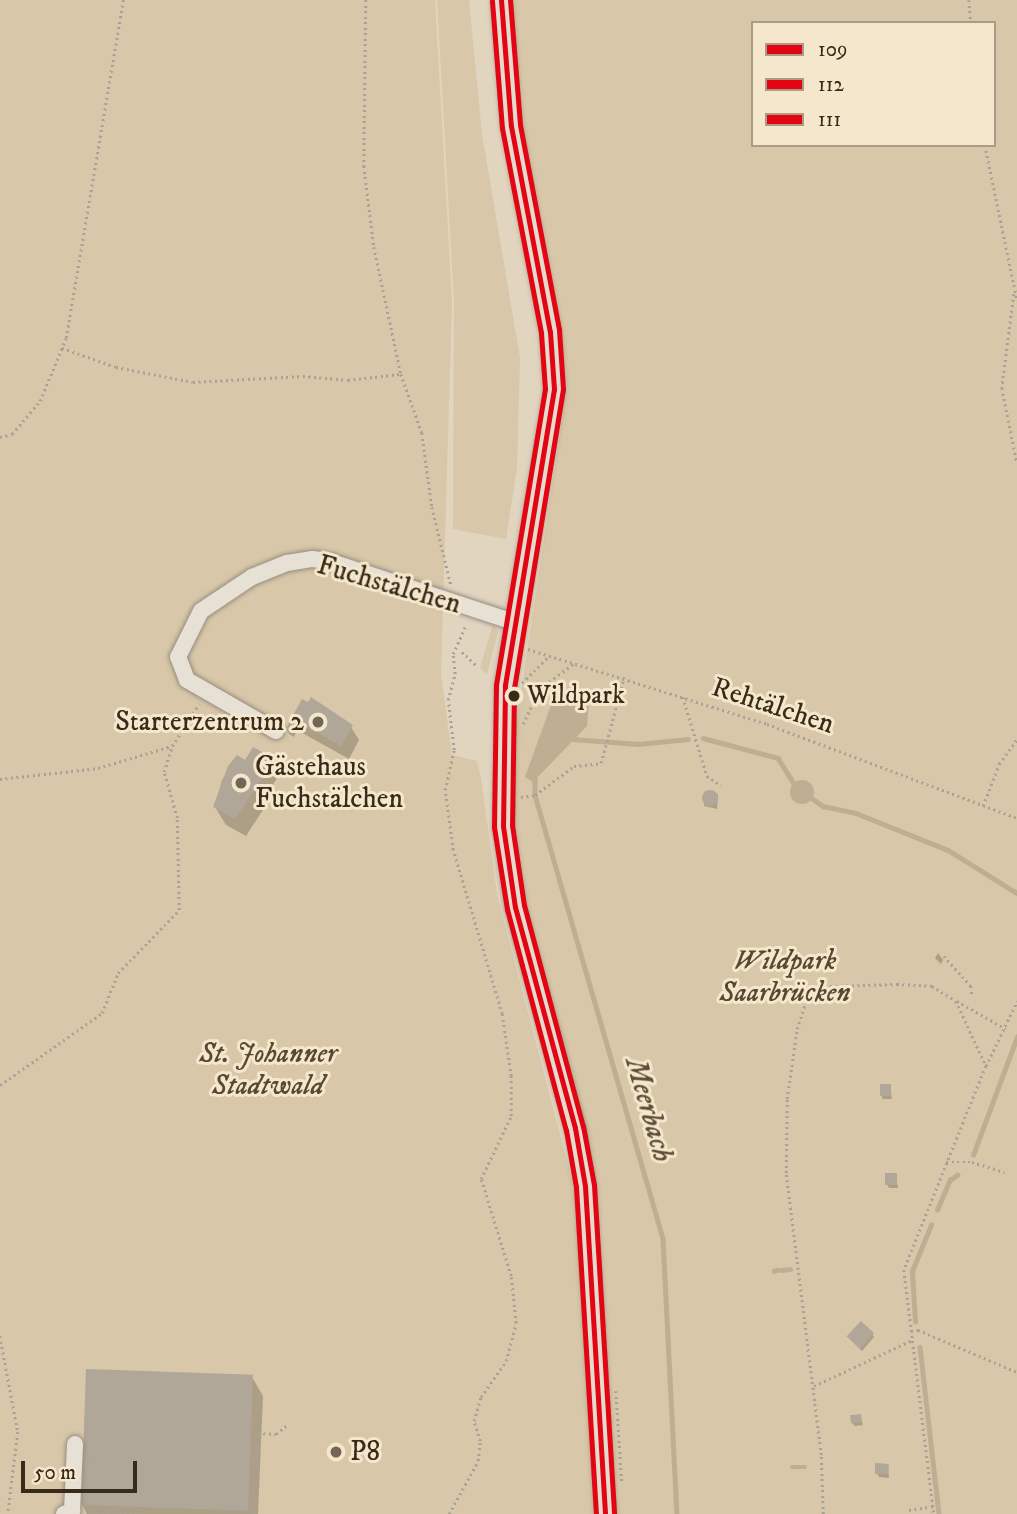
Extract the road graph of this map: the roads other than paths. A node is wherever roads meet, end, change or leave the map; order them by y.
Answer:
1 (501, 0) edge
2 (516, 624) junction
3 (276, 732) dead end
4 (75, 1444) dead end
5 (68, 1512) edge
6 (605, 1514) edge

1 - 2 main road
2 - 3 street, Fuchstälchen
2 - 6 main road
4 - 5 street

